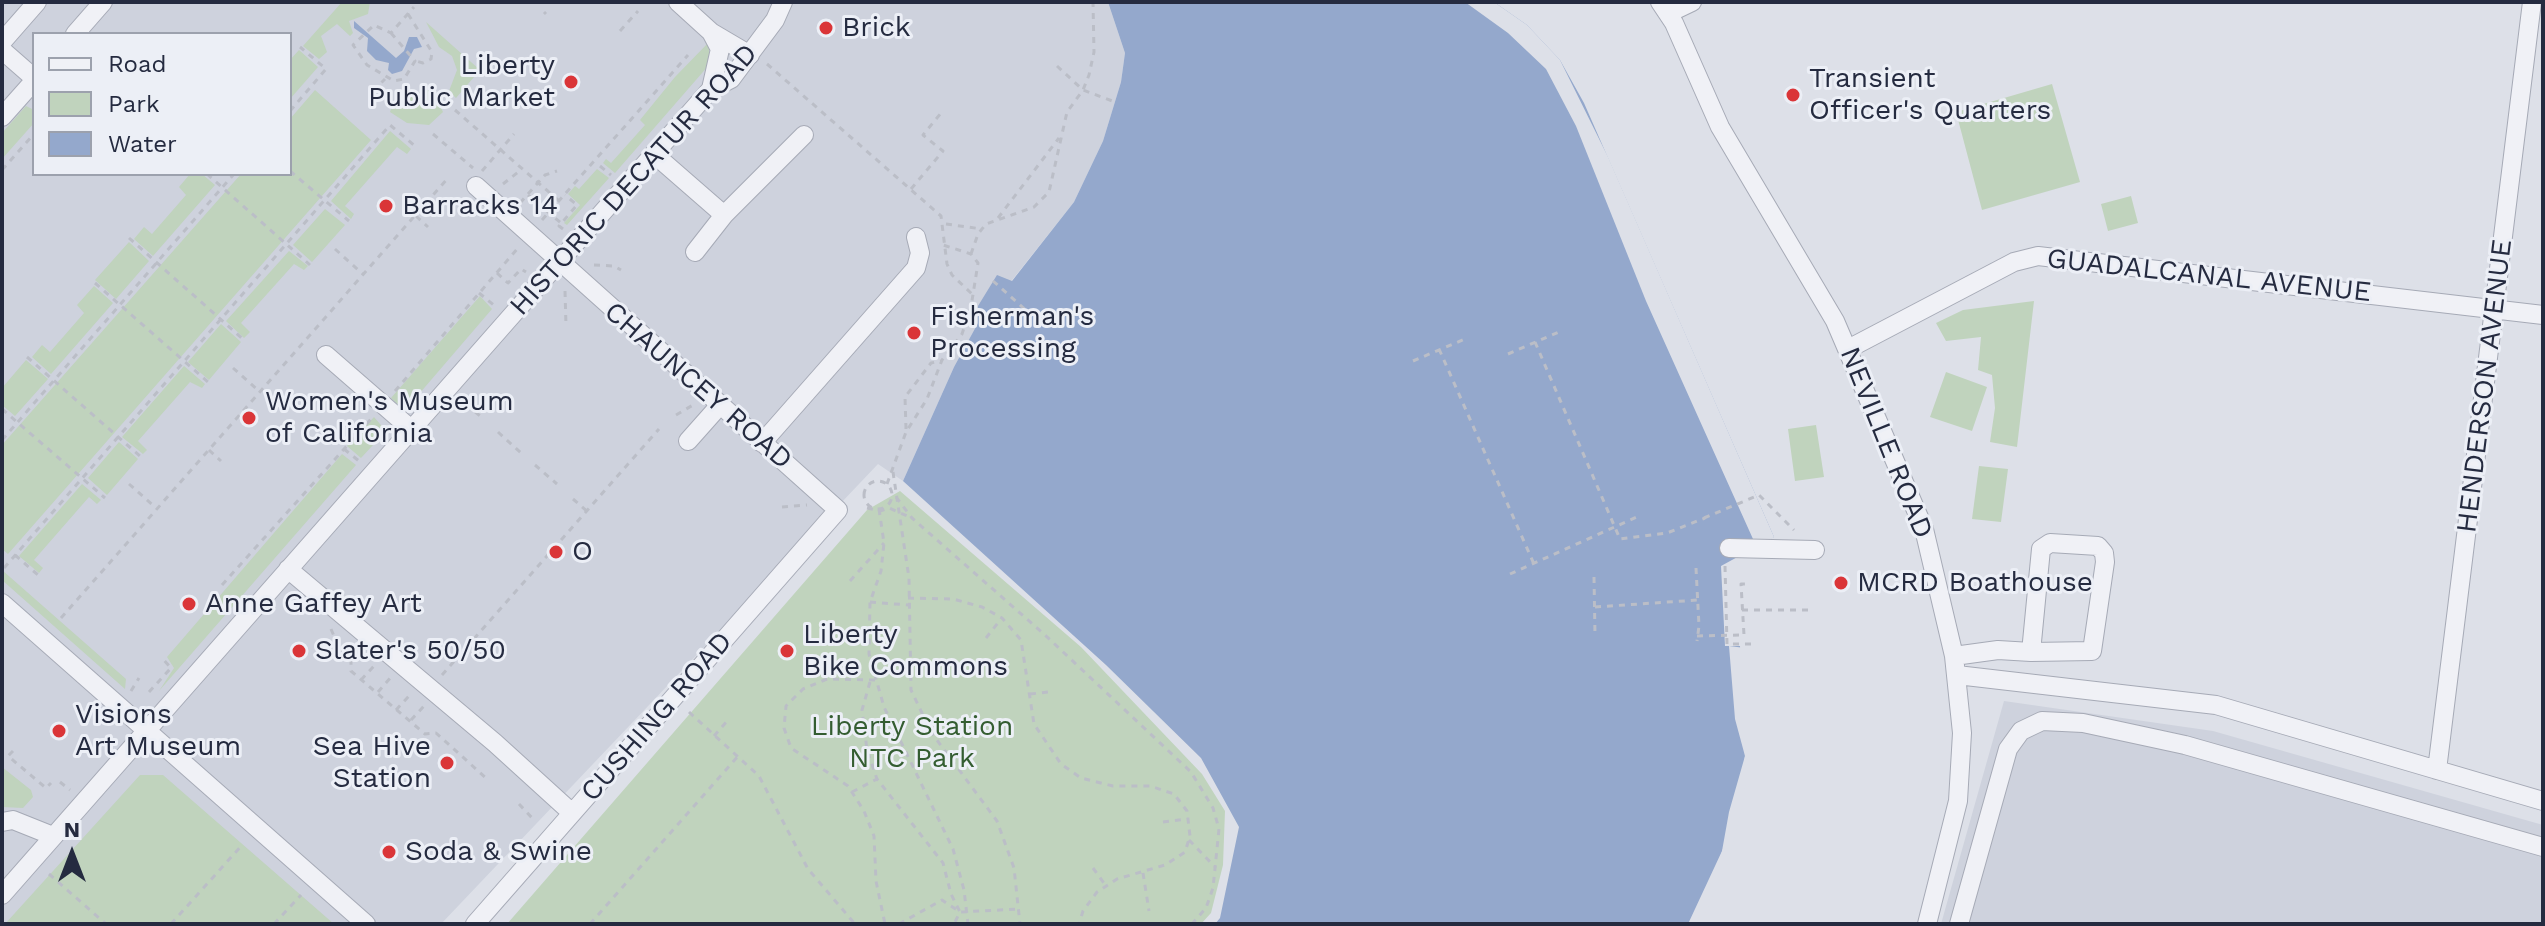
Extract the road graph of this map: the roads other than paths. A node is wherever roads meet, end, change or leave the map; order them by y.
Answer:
1 (37, 2) edge
2 (103, 2) edge
3 (678, 2) edge
4 (783, 2) edge
5 (1692, 2) edge
6 (2532, 2) edge
7 (1665, 8) edge
8 (77, 32) edge
9 (711, 32) junction
10 (2, 42) edge
11 (2, 50) edge
12 (757, 58) junction
13 (32, 86) edge
14 (711, 89) junction
15 (2, 117) edge
16 (804, 135) dead end
17 (654, 154) junction
18 (481, 180) road end
19 (724, 215) junction
20 (916, 237) dead end
21 (695, 252) dead end
22 (558, 262) junction
23 (2494, 309) junction
24 (2543, 315) edge
25 (1848, 349) junction
26 (326, 355) dead end
27 (720, 405) junction
28 (411, 429) junction
29 (688, 441) dead end
30 (762, 443) junction
31 (838, 510) joint
32 (1815, 550) dead end
33 (1730, 555) road end
34 (288, 569) junction
35 (2, 603) edge
36 (2031, 652) junction
37 (1954, 656) junction
38 (1957, 675) junction
39 (145, 731) junction
40 (2437, 770) junction
41 (2543, 801) edge
42 (572, 813) junction
43 (2, 822) edge
44 (53, 836) junction
45 (2543, 847) edge
46 (2, 895) edge
47 (366, 924) edge
48 (475, 924) edge
49 (1927, 924) edge
50 (1959, 924) edge

1 - 10 street
2 - 8 street
3 - 9 street
4 - 12 street, HISTORIC DECATUR ROAD
5 - 7 street
6 - 23 street, HENDERSON AVENUE
7 - 25 street, NEVILLE ROAD
9 - 12 street
9 - 14 street
11 - 13 street
12 - 14 street, HISTORIC DECATUR ROAD
13 - 15 street
14 - 17 street, HISTORIC DECATUR ROAD
16 - 19 street
17 - 19 street
17 - 22 street, HISTORIC DECATUR ROAD
18 - 22 street, CHAUNCEY ROAD
19 - 21 street
20 - 30 street
22 - 27 street, CHAUNCEY ROAD
22 - 28 street, HISTORIC DECATUR ROAD
23 - 24 street, GUADALCANAL AVENUE
23 - 25 street, GUADALCANAL AVENUE
23 - 40 street, HENDERSON AVENUE
25 - 37 street, NEVILLE ROAD
26 - 28 street
27 - 29 street
27 - 30 street, CHAUNCEY ROAD
28 - 34 street, HISTORIC DECATUR ROAD
30 - 31 street, CHAUNCEY ROAD
31 - 42 street, CUSHING ROAD
32 - 33 street
34 - 39 street, HISTORIC DECATUR ROAD
34 - 42 street
35 - 39 street
36 - 36 street
36 - 37 street
37 - 38 street, NEVILLE ROAD
38 - 40 street
38 - 49 street, NEVILLE ROAD
39 - 44 street, HISTORIC DECATUR ROAD
39 - 47 street
40 - 41 street
42 - 48 street, CUSHING ROAD
43 - 44 street
44 - 46 street, HISTORIC DECATUR ROAD
45 - 50 street

